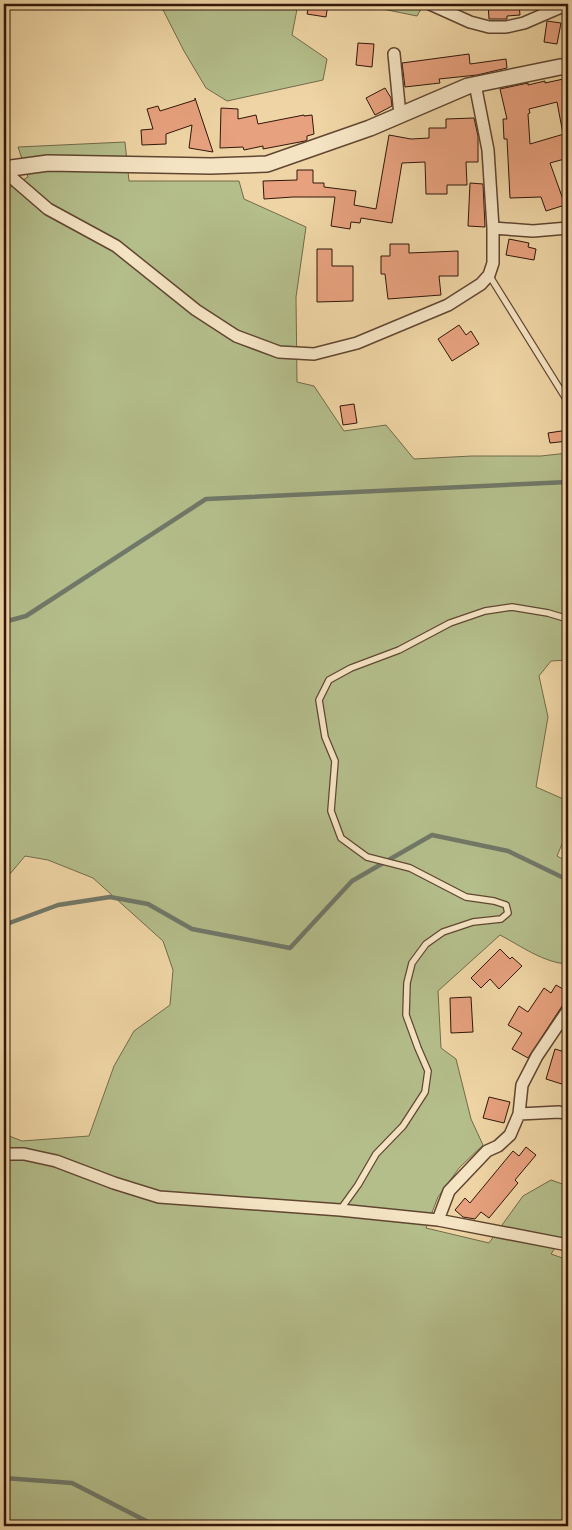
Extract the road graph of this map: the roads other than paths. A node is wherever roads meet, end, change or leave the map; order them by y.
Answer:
1 (430, 4) edge
2 (568, 4) edge
3 (394, 54) dead end
4 (568, 67) edge
5 (475, 84) junction
6 (400, 115) junction
7 (4, 170) edge
8 (493, 228) junction
9 (568, 228) edge
10 (489, 274) junction
11 (568, 402) edge
12 (568, 619) edge
13 (568, 1010) edge
14 (519, 1114) junction
15 (568, 1114) edge
16 (4, 1154) edge
17 (340, 1210) junction
18 (438, 1220) junction
19 (568, 1245) edge

1 - 2 street
3 - 6 street
4 - 5 street
5 - 6 street
5 - 8 street
6 - 7 street
7 - 10 street
8 - 9 street
8 - 10 street
10 - 11 lane
12 - 17 lane
13 - 14 street
14 - 15 street
14 - 18 street
16 - 17 street
17 - 18 street
18 - 19 street

